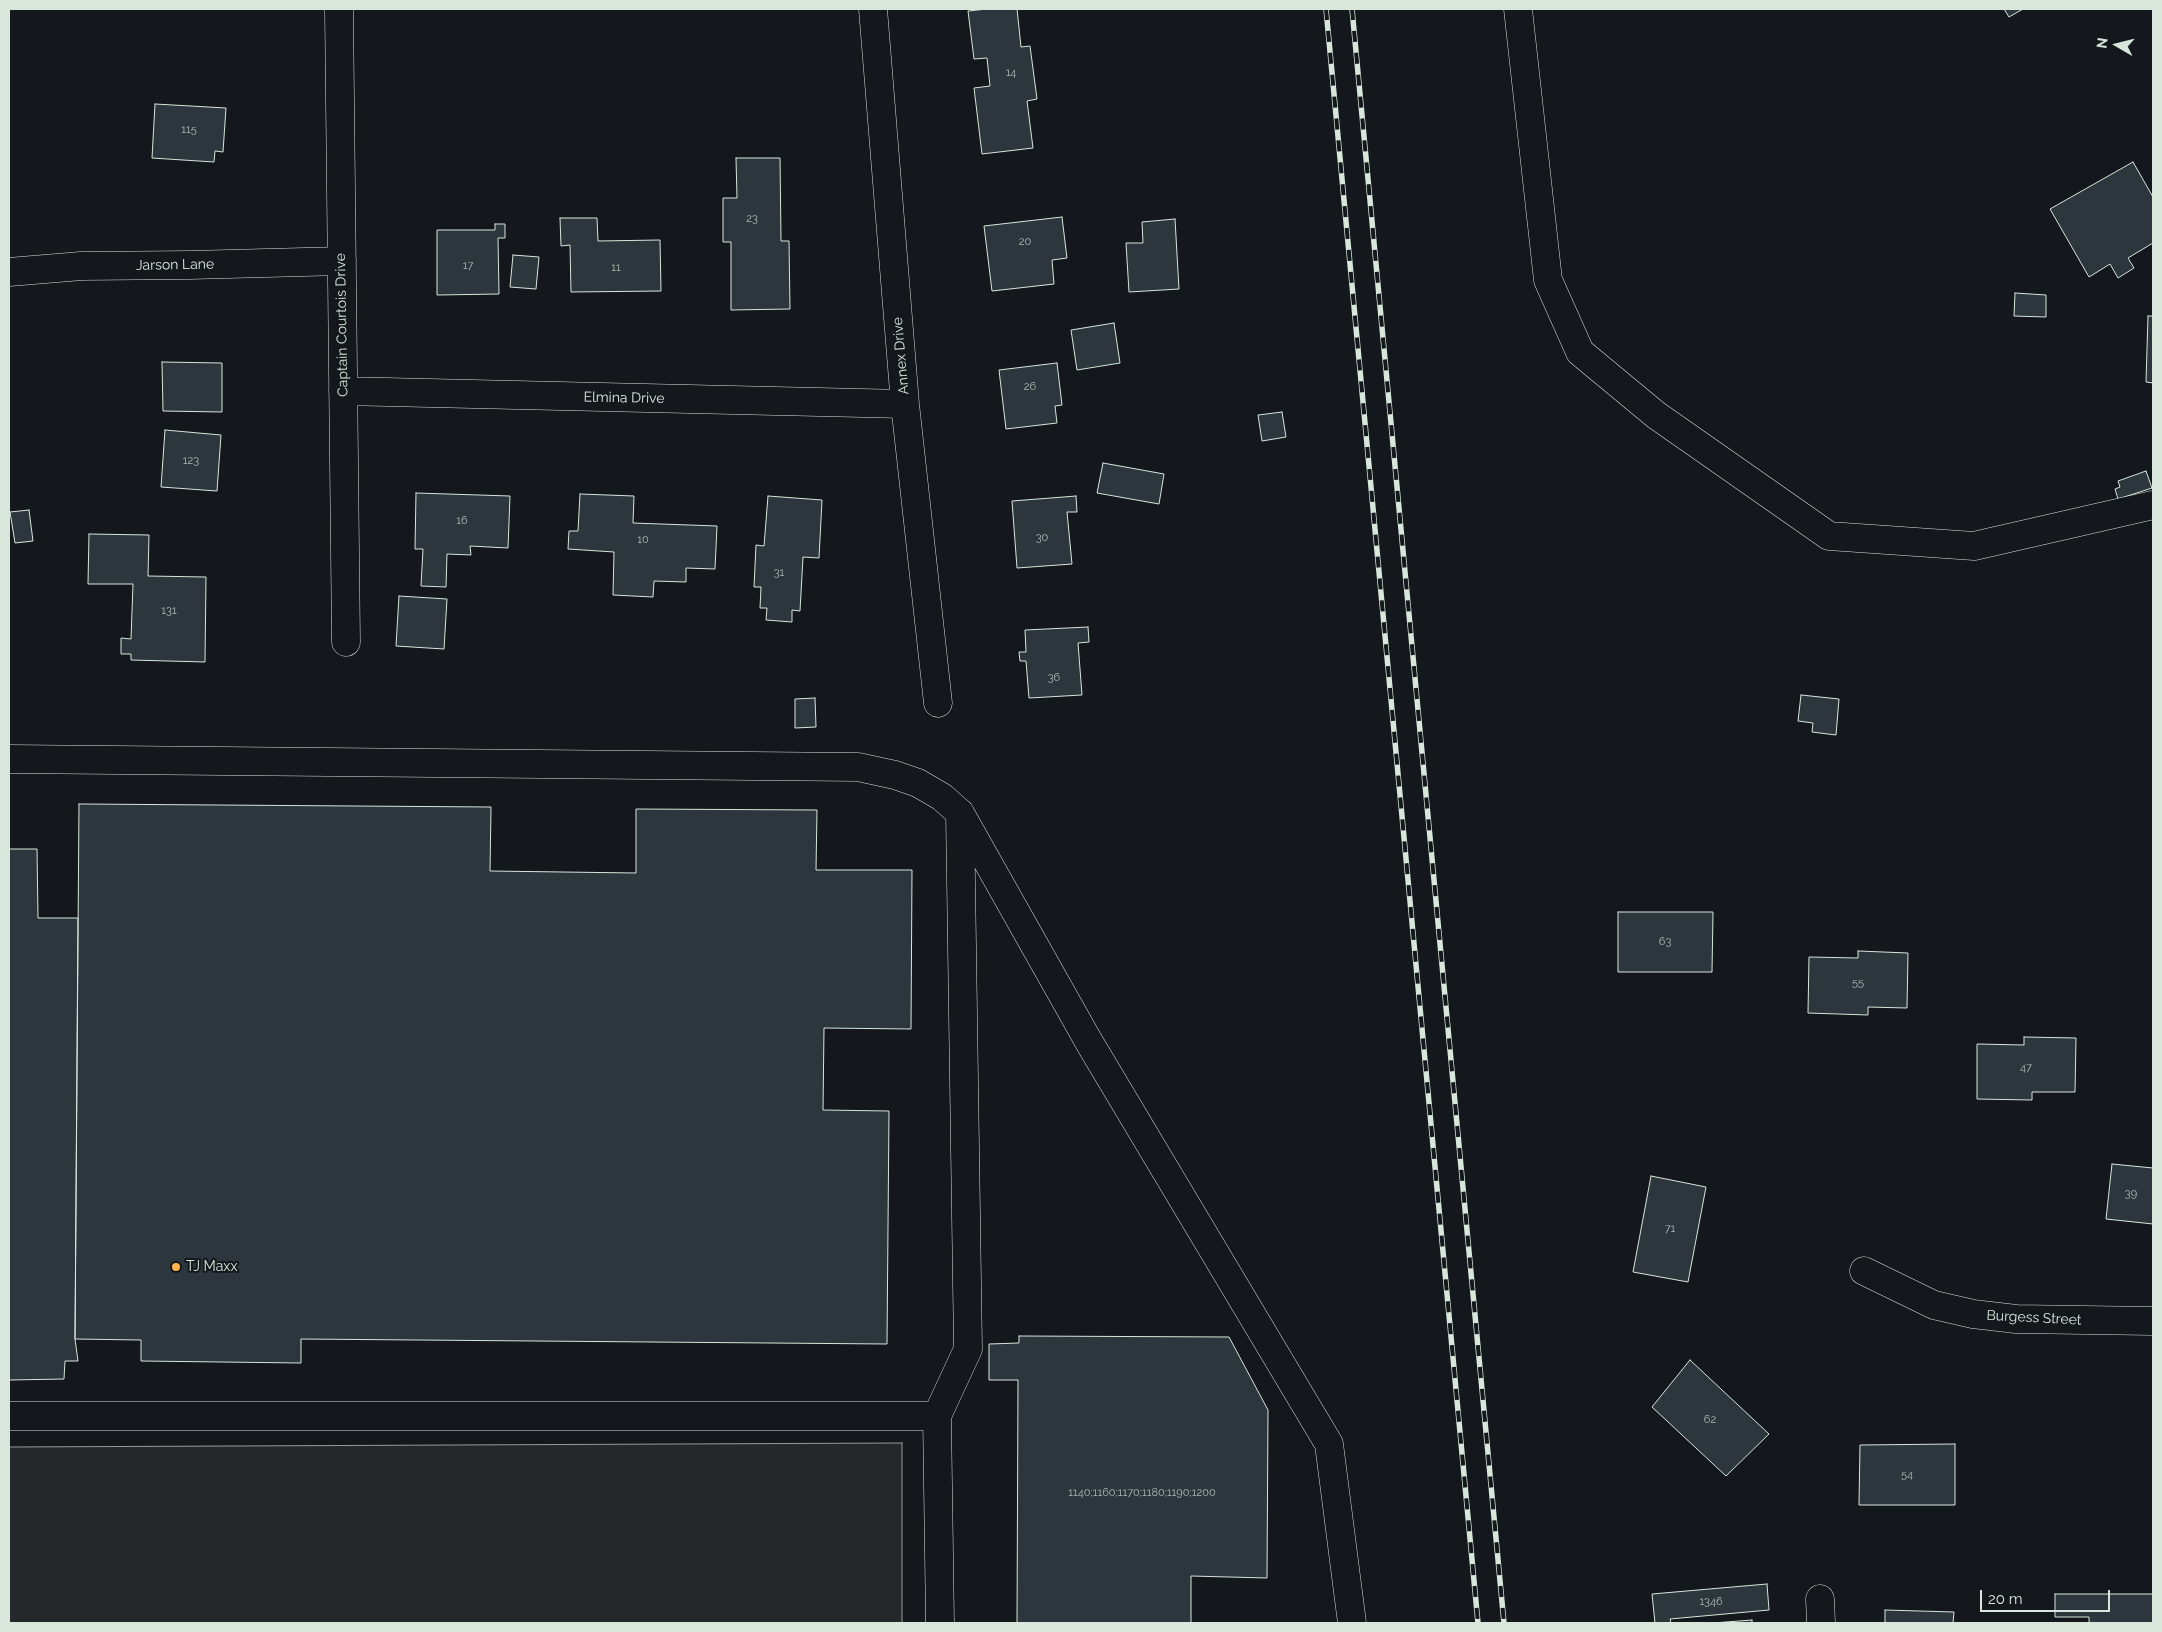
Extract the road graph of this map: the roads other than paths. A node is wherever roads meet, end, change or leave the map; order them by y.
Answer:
1 (338, 9) edge
2 (873, 9) edge
3 (1518, 9) edge
4 (342, 261) junction
5 (9, 272) edge
6 (343, 391) junction
7 (905, 404) junction
8 (2153, 505) edge
9 (346, 642) dead end
10 (938, 703) dead end
11 (9, 758) edge
12 (960, 813) junction
13 (1864, 1271) dead end
14 (2153, 1321) edge
15 (9, 1416) edge
16 (937, 1416) junction
17 (940, 1623) edge
18 (1352, 1623) edge

1 - 4 street, Captain Courtois Drive
2 - 7 street, Annex Drive
3 - 8 street
4 - 5 street, Jarson Lane
4 - 6 street, Captain Courtois Drive
6 - 7 street, Elmina Drive
6 - 9 street, Captain Courtois Drive
7 - 10 street, Annex Drive
11 - 12 street
12 - 16 street
12 - 18 street
13 - 14 street, Burgess Street
15 - 16 street
16 - 17 street

